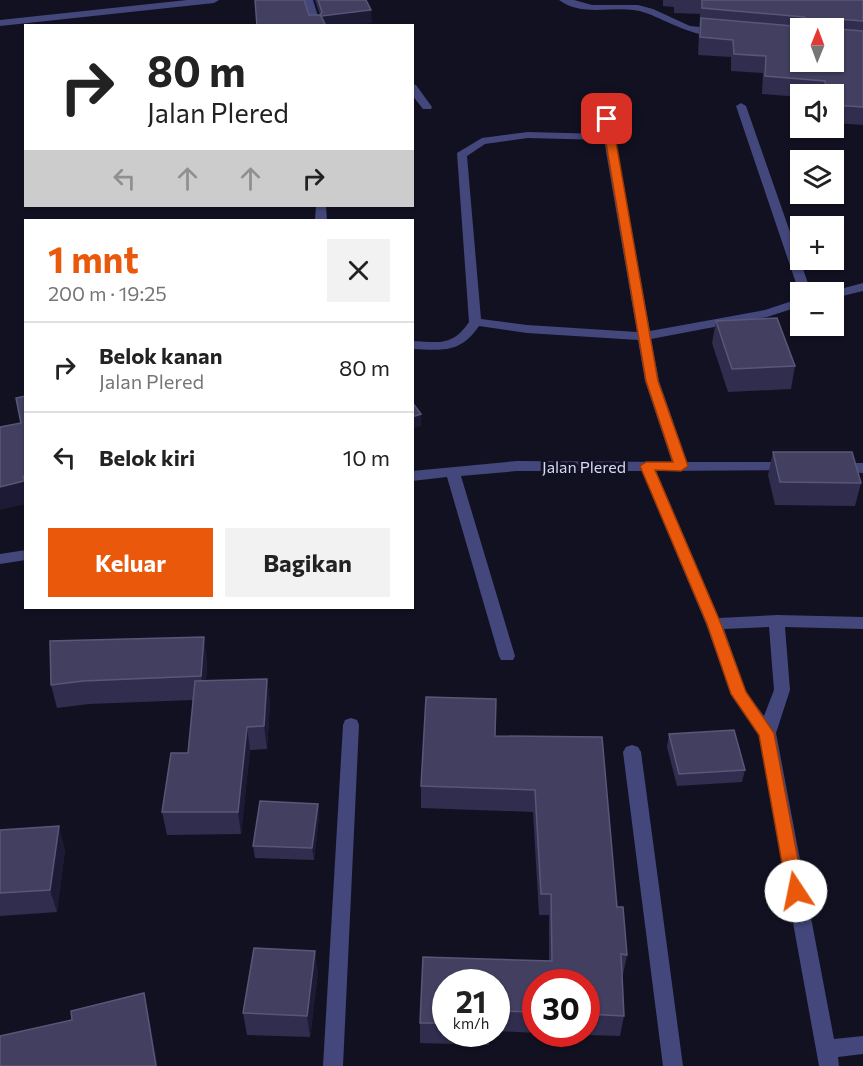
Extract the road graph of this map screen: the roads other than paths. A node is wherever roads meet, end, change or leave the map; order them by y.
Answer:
1 (214, 0) edge
2 (308, 0) edge
3 (564, 0) edge
4 (0, 23) edge
5 (315, 24) edge
6 (726, 33) edge
7 (414, 90) edge
8 (603, 101) dead end
9 (741, 106) dead end
10 (427, 107) dead end
11 (610, 137) junction
12 (802, 282) edge
13 (863, 287) edge
14 (844, 292) edge
15 (790, 306) edge
16 (476, 322) junction
17 (644, 336) junction
18 (414, 345) edge
19 (646, 466) junction
20 (681, 466) junction
21 (804, 468) edge
22 (827, 468) edge
23 (863, 468) edge
24 (453, 471) junction
25 (414, 476) edge
26 (24, 555) edge
27 (0, 559) edge
28 (777, 621) junction
29 (863, 623) edge
30 (714, 624) junction
31 (507, 656) dead end
32 (351, 725) dead end
33 (767, 733) junction
34 (632, 752) dead end
35 (863, 1045) edge
36 (827, 1058) edge
37 (333, 1066) edge
38 (673, 1066) edge

1 - 4 street
2 - 5 street
3 - 6 street
7 - 10 street
8 - 11 street
9 - 12 street
11 - 16 street
11 - 17 street
13 - 14 street
15 - 17 street
16 - 17 street
16 - 18 street
17 - 20 street
19 - 20 street, Jalan Plered
19 - 24 street, Jalan Plered
19 - 30 street
20 - 21 street, Jalan Plered
22 - 23 street
24 - 25 street, Jalan Plered
24 - 31 street
26 - 27 street
28 - 29 street
28 - 30 street
28 - 33 street
30 - 33 street
32 - 37 street
33 - 36 street
34 - 38 street
35 - 36 street

